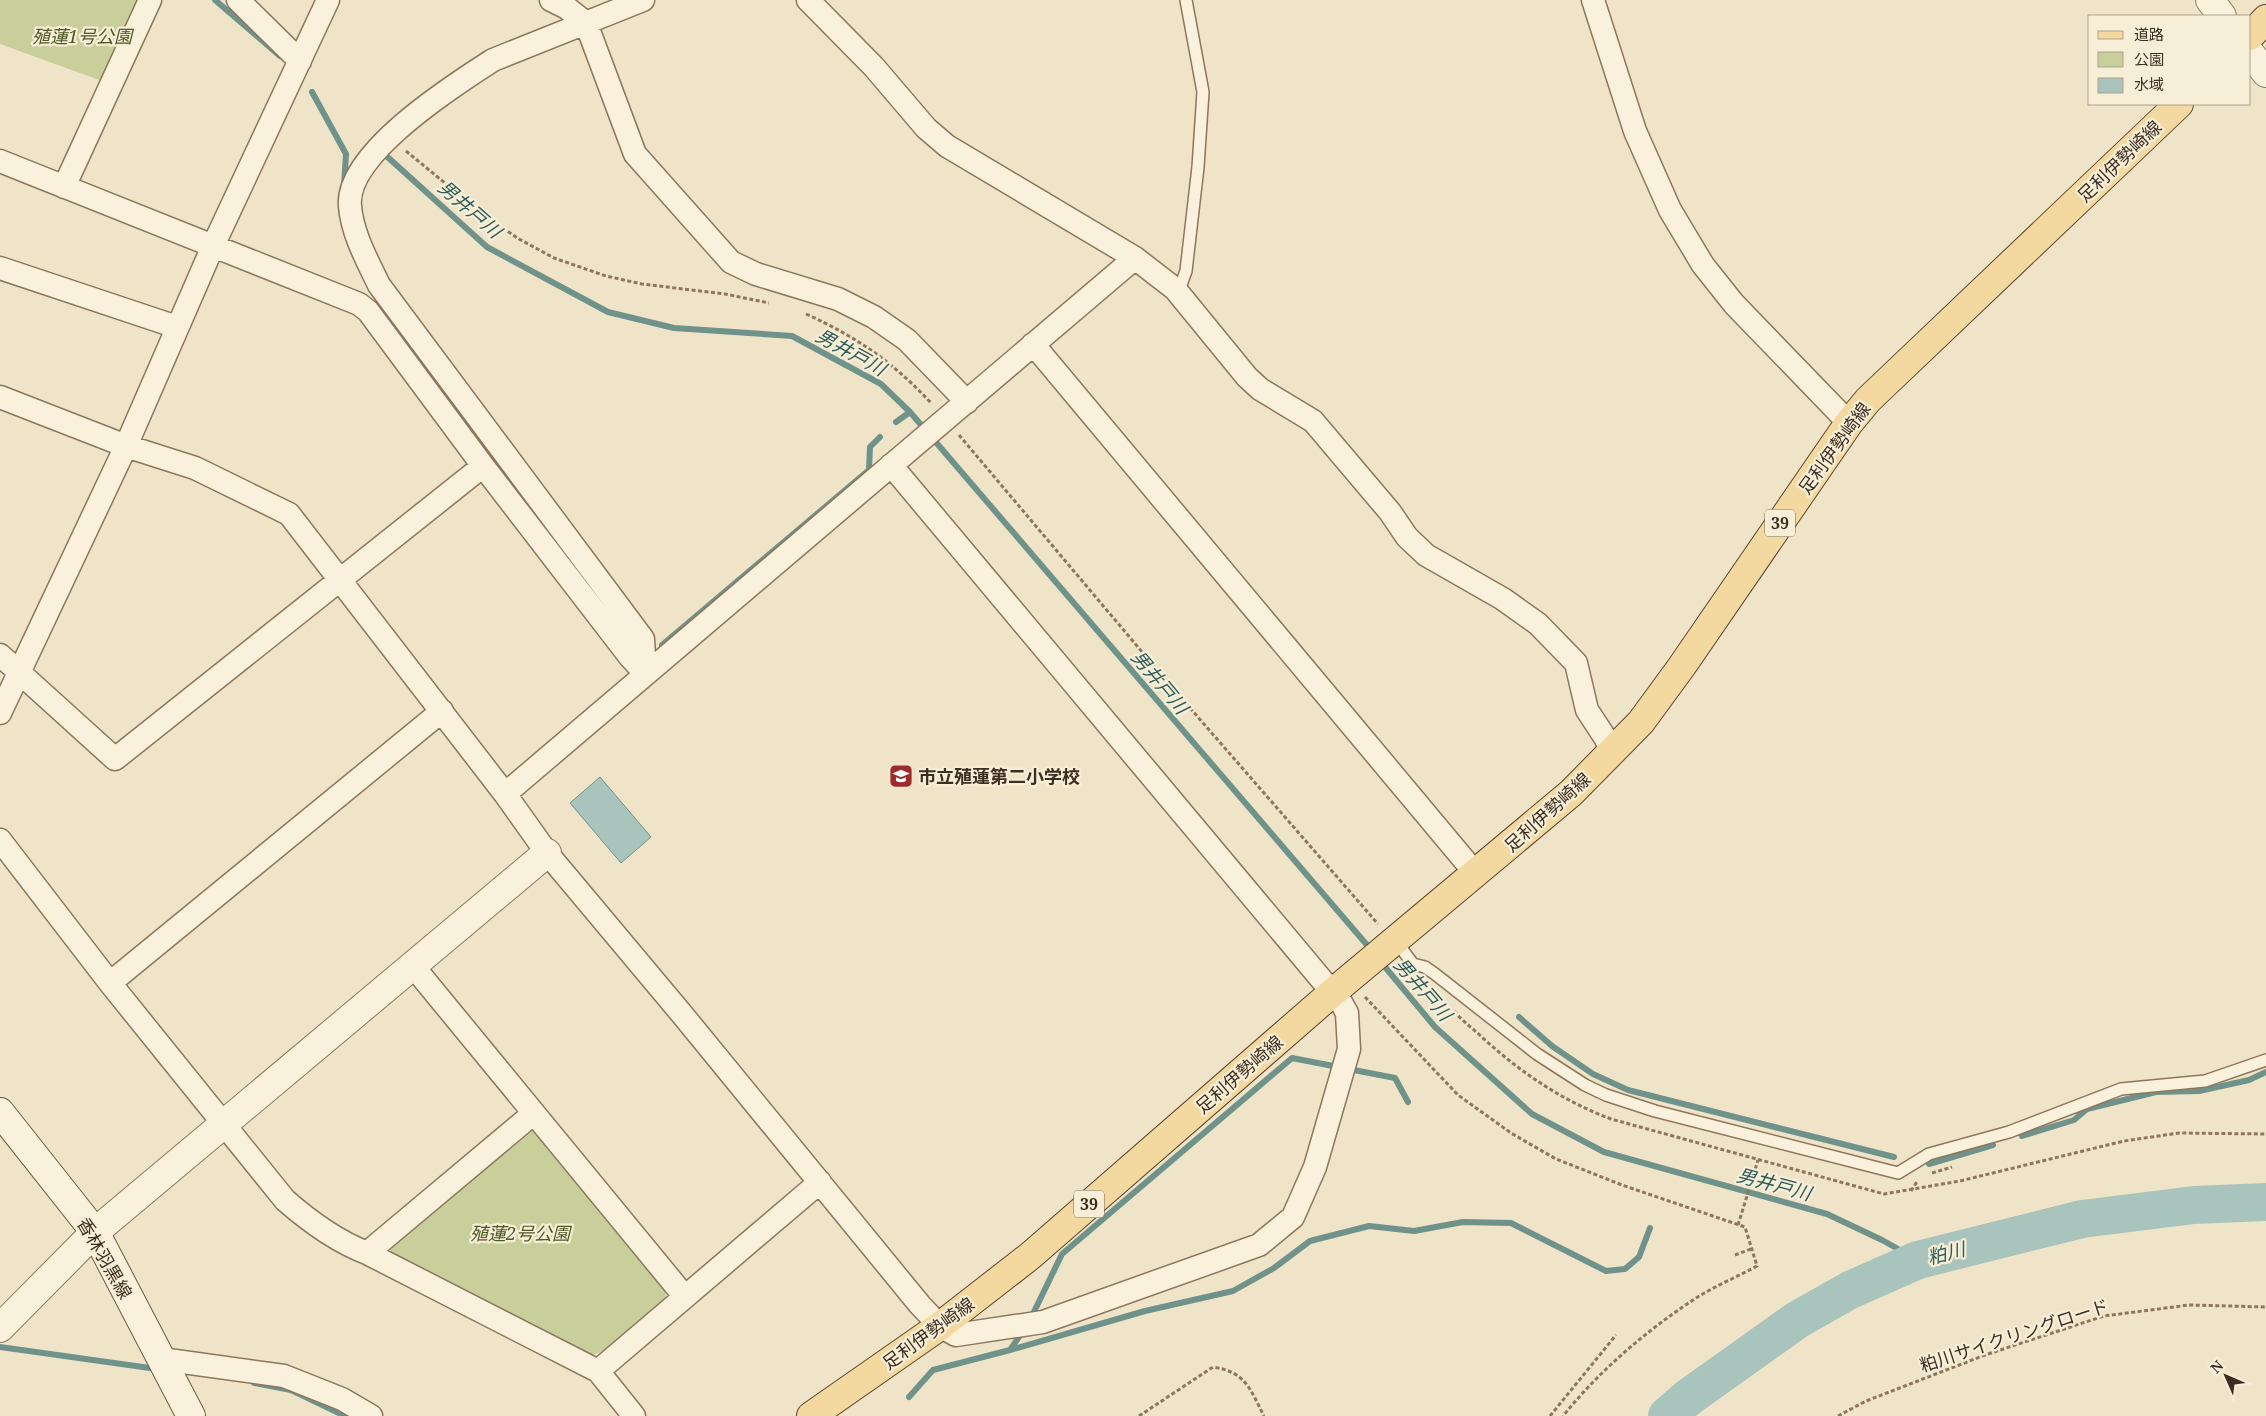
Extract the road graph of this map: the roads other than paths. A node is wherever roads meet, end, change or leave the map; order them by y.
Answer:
1 (150, 0) edge
2 (238, 0) edge
3 (328, 0) edge
4 (551, 0) edge
5 (642, 0) edge
6 (808, 0) edge
7 (1186, 0) edge
8 (1593, 0) edge
9 (2210, 0) edge
10 (2221, 15) edge
11 (2266, 19) edge
12 (586, 23) junction
13 (2251, 35) edge
14 (2251, 55) edge
15 (300, 62) junction
16 (2266, 73) edge
17 (2178, 105) edge
18 (0, 161) edge
19 (64, 187) junction
20 (213, 246) junction
21 (1134, 258) junction
22 (0, 268) edge
23 (1178, 293) junction
24 (177, 327) junction
25 (1034, 344) junction
26 (0, 397) edge
27 (967, 402) junction
28 (1849, 424) junction
29 (126, 446) junction
30 (891, 465) junction
31 (483, 466) junction
32 (341, 581) junction
33 (0, 655) edge
34 (19, 673) junction
35 (645, 673) junction
36 (442, 711) junction
37 (0, 713) edge
38 (1611, 753) junction
39 (505, 794) junction
40 (0, 840) edge
41 (547, 853) junction
42 (1476, 874) junction
43 (1389, 939) junction
44 (413, 966) junction
45 (110, 983) junction
46 (1348, 986) junction
47 (2266, 1060) edge
48 (0, 1112) edge
49 (534, 1113) junction
50 (224, 1124) junction
51 (820, 1182) junction
52 (95, 1232) junction
53 (367, 1253) junction
54 (685, 1297) junction
55 (940, 1326) junction
56 (0, 1328) edge
57 (166, 1367) junction
58 (598, 1371) junction
59 (191, 1416) edge
60 (371, 1416) edge
61 (634, 1416) edge
62 (811, 1416) edge

1 - 19 street
2 - 15 street
3 - 15 street
4 - 12 street
5 - 12 street
6 - 21 street
7 - 23 lane
8 - 28 street
9 - 10 street
11 - 13 main road
12 - 27 street
12 - 35 street
14 - 16 street
15 - 20 street
17 - 28 main road, 足利伊勢崎線 / 39
18 - 19 street
19 - 20 street
20 - 24 street
20 - 31 street
21 - 23 street
21 - 25 street
22 - 24 street
23 - 38 street
24 - 29 street
25 - 27 street
25 - 42 street
26 - 29 street
27 - 30 street
28 - 38 main road, 足利伊勢崎線 / 39
29 - 32 street
29 - 34 street
30 - 35 street
30 - 46 street
31 - 32 street
31 - 35 street
32 - 34 street
32 - 36 street
33 - 34 street
34 - 37 street
35 - 39 street
36 - 39 street
36 - 45 street
38 - 42 main road, 足利伊勢崎線 / 39
39 - 41 street
40 - 45 street
41 - 44 street
41 - 51 street
42 - 43 main road, 足利伊勢崎線 / 39
43 - 46 main road, 足利伊勢崎線 / 39
43 - 47 lane
44 - 49 street
44 - 50 street
45 - 50 street
46 - 55 main road, 足利伊勢崎線 / 39
46 - 55 street
48 - 52 street, 香林羽黒線
49 - 53 street
49 - 54 street
50 - 52 street
50 - 53 street
51 - 54 street
51 - 55 street
52 - 56 street
52 - 57 street, 香林羽黒線
53 - 58 street
54 - 58 street
55 - 62 main road, 足利伊勢崎線 / 39
57 - 59 street, 香林羽黒線
57 - 60 street
58 - 61 street

